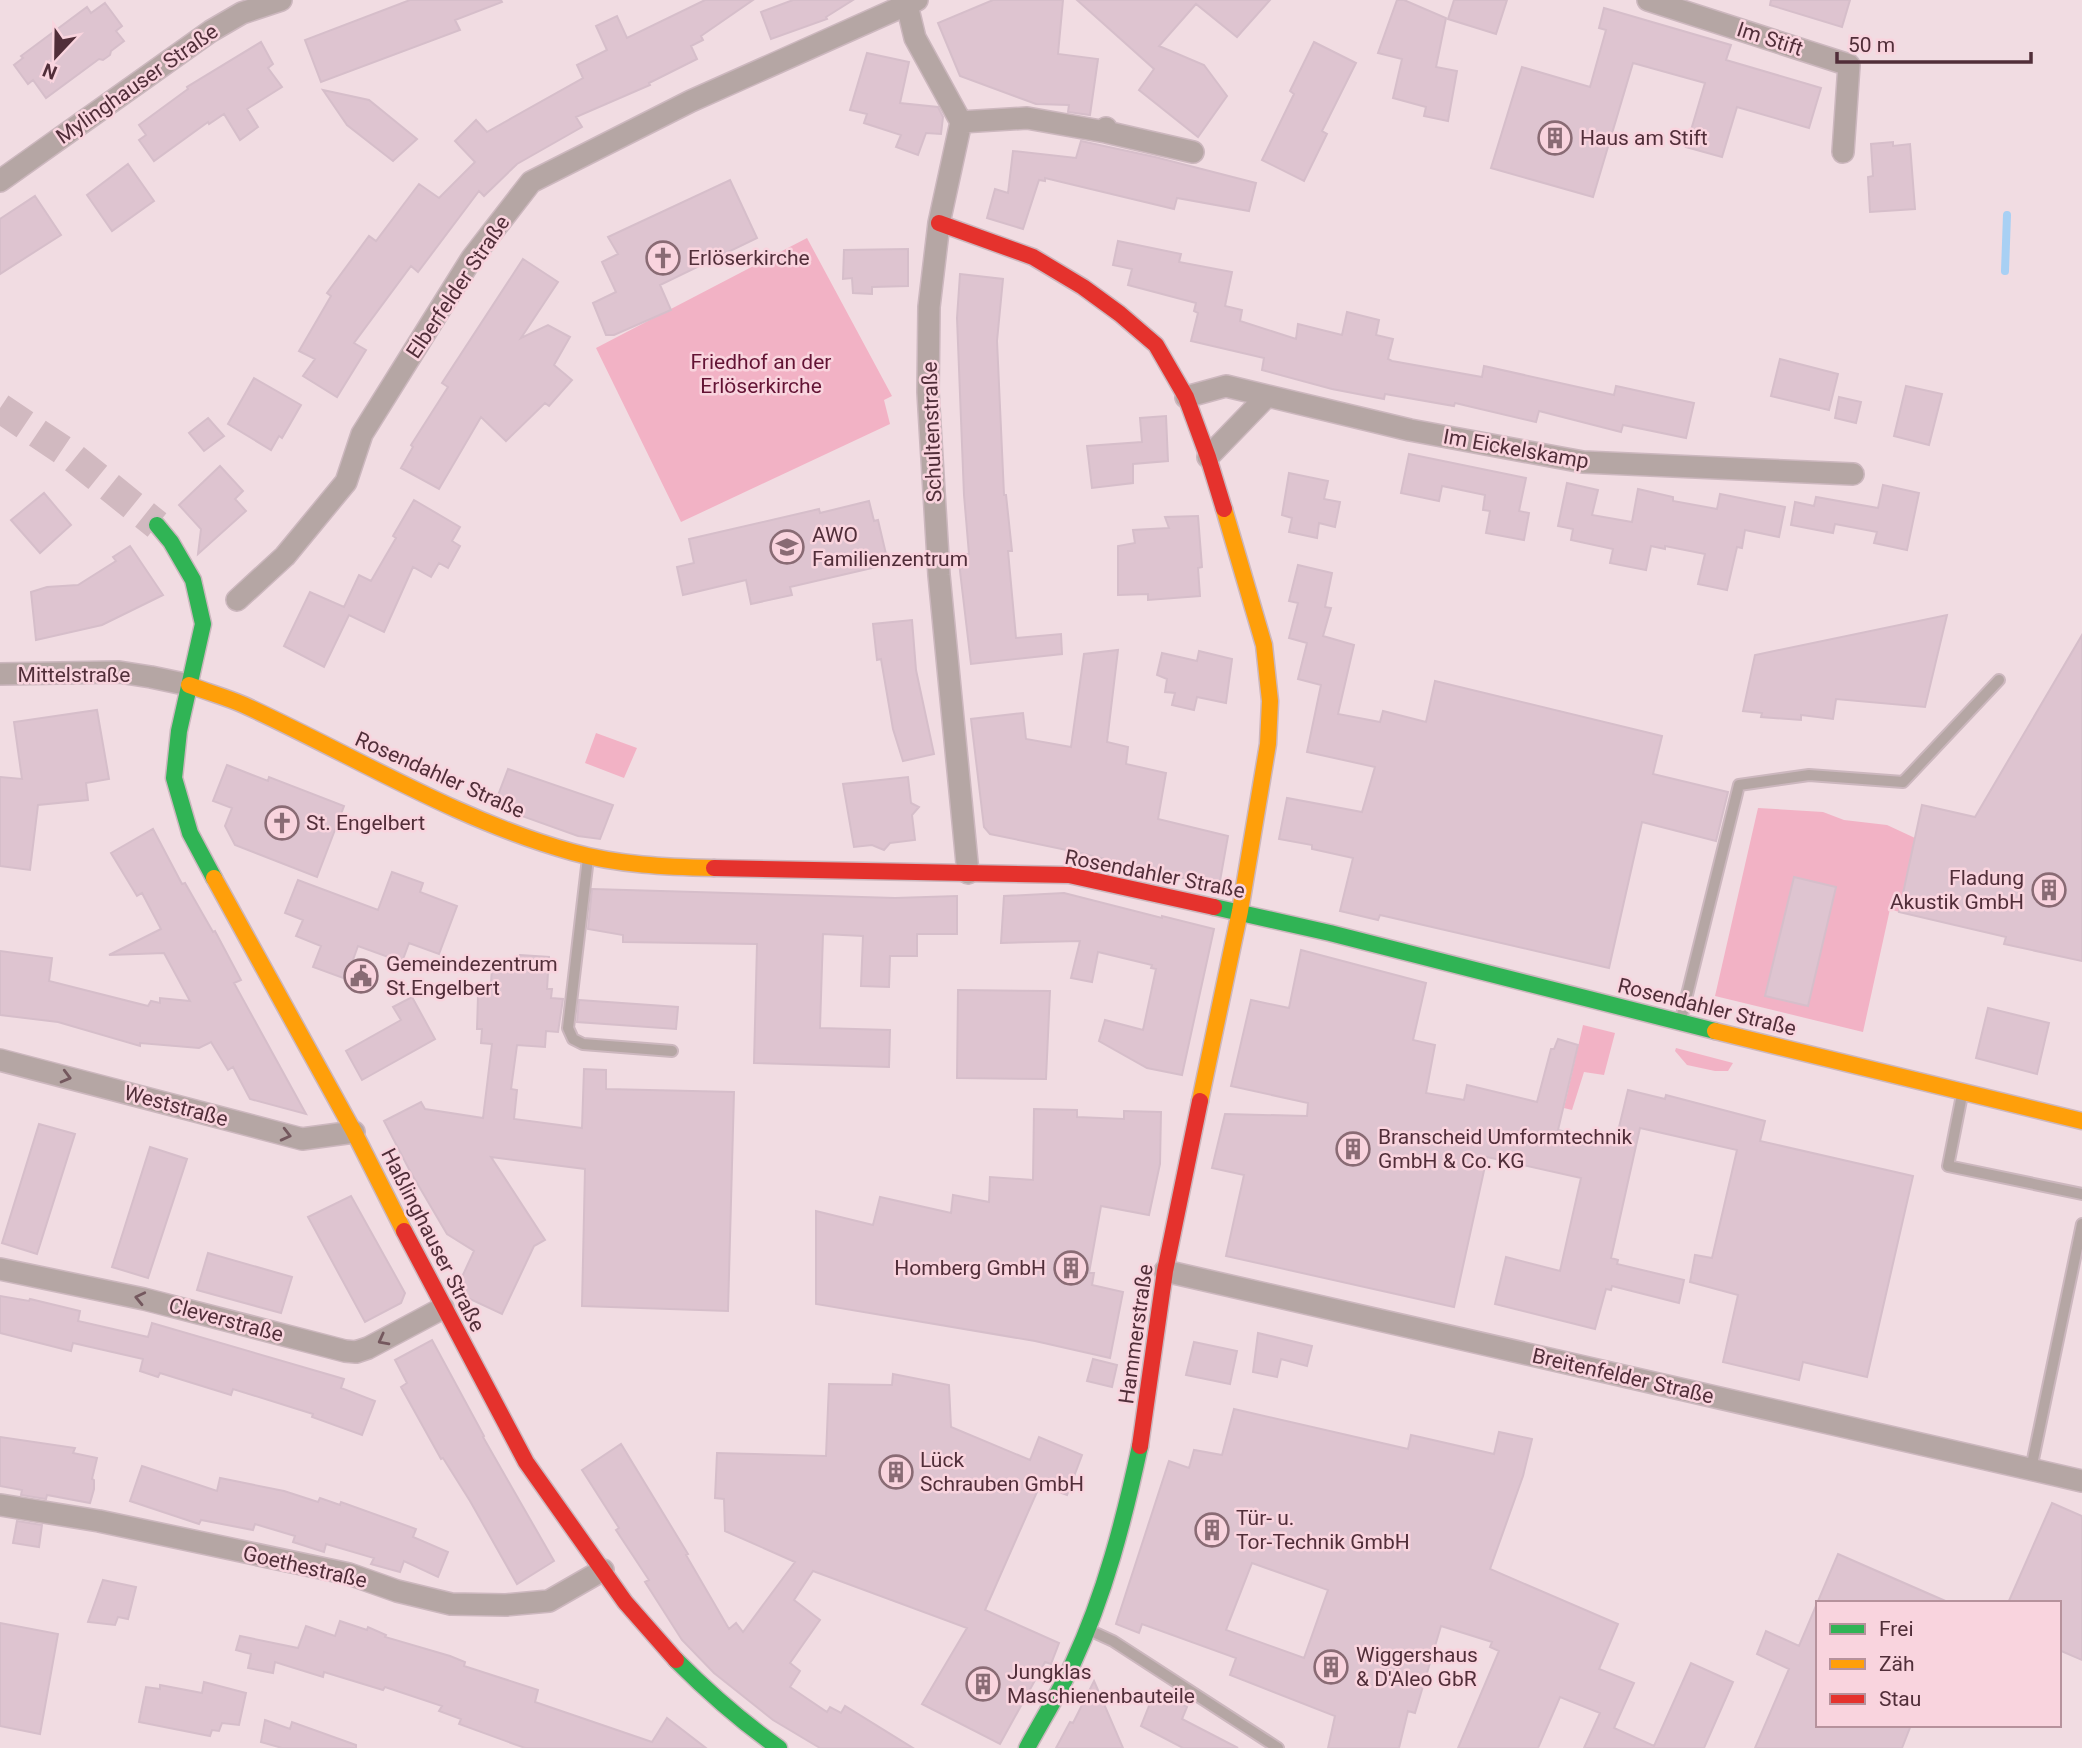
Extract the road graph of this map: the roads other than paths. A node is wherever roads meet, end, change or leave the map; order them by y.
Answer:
1 (1648, 0) edge
2 (277, 1) edge
3 (912, 2) edge
4 (961, 122) junction
5 (1193, 152) dead end
6 (1843, 152) dead end
7 (0, 180) edge
8 (939, 223) junction
9 (1267, 396) junction
10 (1186, 397) junction
11 (1208, 457) junction
12 (1853, 474) dead end
13 (157, 525) tunnel mouth
14 (237, 600) dead end
15 (0, 674) edge
16 (2000, 680) dead end
17 (189, 685) junction
18 (588, 855) junction
19 (968, 873) junction
20 (1240, 912) junction
21 (1680, 1022) junction
22 (673, 1051) dead end
23 (0, 1060) edge
24 (1962, 1093) junction
25 (2082, 1121) edge
26 (354, 1132) junction
27 (2082, 1194) edge
28 (2082, 1224) edge
29 (0, 1269) edge
30 (1165, 1271) junction
31 (443, 1308) junction
32 (2031, 1469) junction
33 (2082, 1481) edge
34 (1, 1505) edge
35 (603, 1570) junction
36 (1086, 1629) junction
37 (779, 1748) edge
38 (1027, 1748) edge
39 (1278, 1748) edge

1 - 6 street, Im Stift
2 - 7 street, Mylinghauser Straße
3 - 4 street
3 - 14 street, Elberfelder Straße
4 - 5 street
4 - 8 street, Schultenstraße
8 - 10 main road
8 - 19 street, Schultenstraße
9 - 10 street, Im Eickelskamp
9 - 11 street
9 - 12 street, Im Eickelskamp
10 - 11 main road
11 - 20 main road
13 - 17 main road, Haßlinghauser Straße
15 - 17 street, Mittelstraße
16 - 21 lane
17 - 18 main road, Rosendahler Straße
17 - 26 main road, Haßlinghauser Straße
18 - 19 main road, Rosendahler Straße
18 - 22 lane
19 - 20 main road, Rosendahler Straße
20 - 21 main road, Rosendahler Straße
20 - 30 main road, Hammerstraße
21 - 24 main road, Rosendahler Straße
23 -> 26 street, Weststraße
24 - 25 main road, Rosendahler Straße
24 - 27 lane
26 - 31 main road, Haßlinghauser Straße
28 - 32 lane
31 -> 29 street, Cleverstraße
30 - 32 street, Breitenfelder Straße
30 - 36 main road, Hammerstraße
31 - 35 main road, Haßlinghauser Straße
32 - 33 street, Breitenfelder Straße
34 - 35 street, Goethestraße
35 - 37 main road, Haßlinghauser Straße
36 - 38 main road, Hammerstraße
36 - 39 lane

